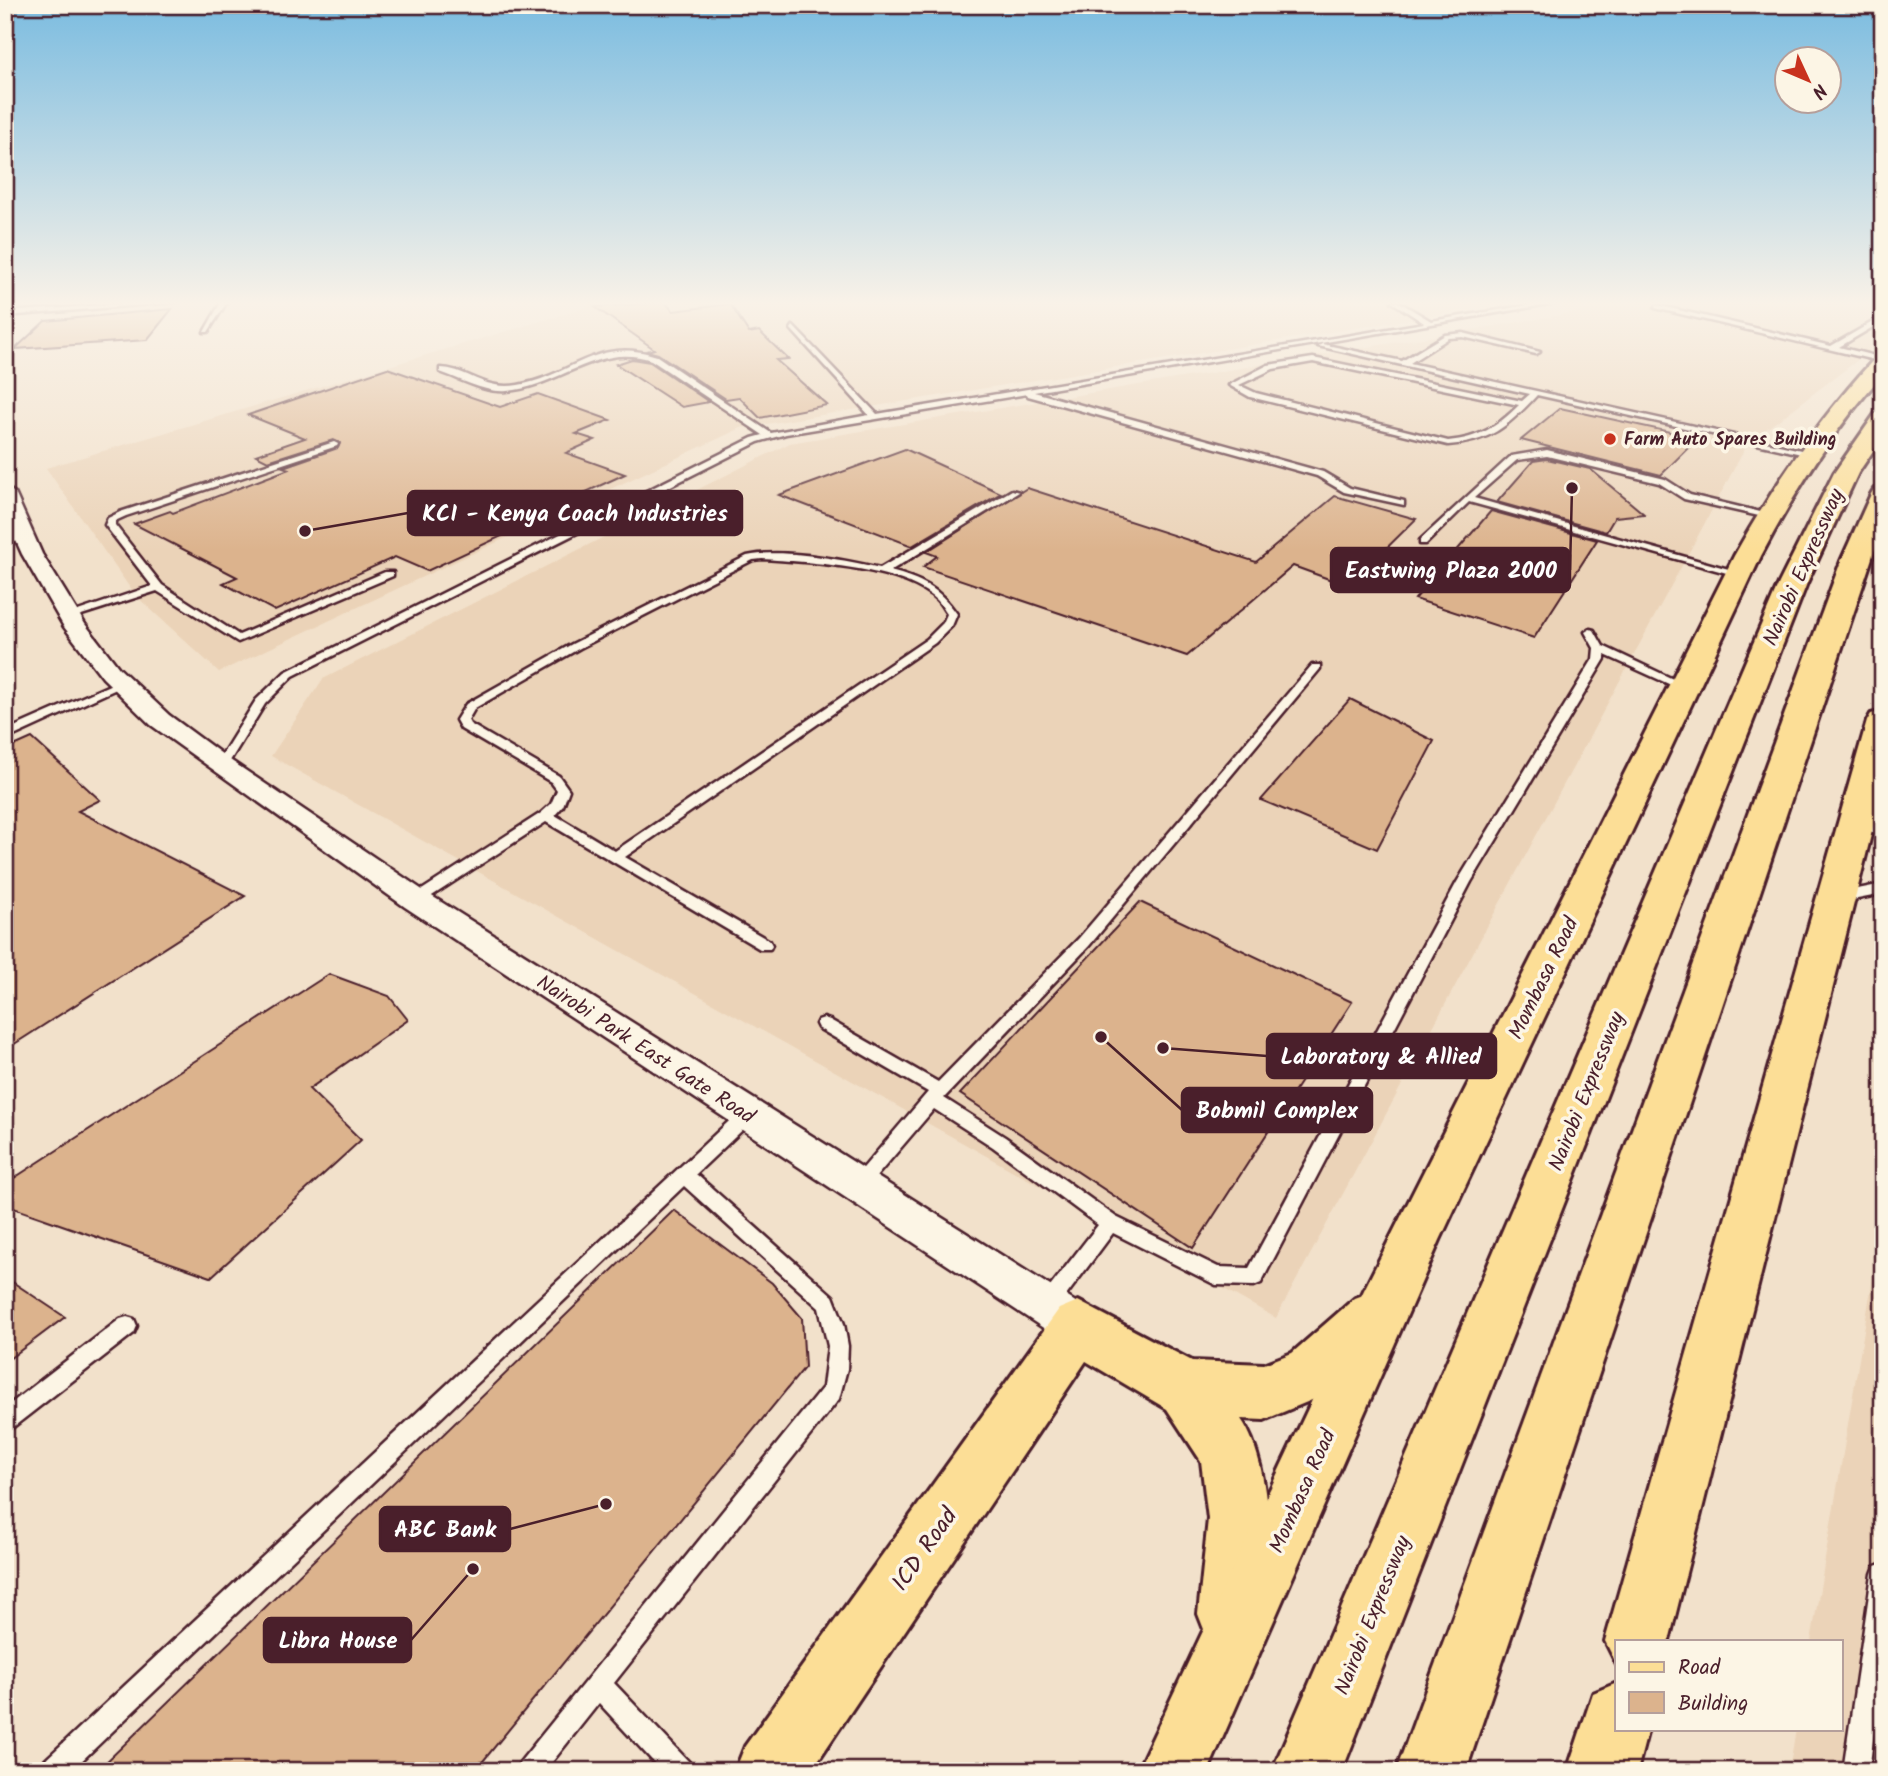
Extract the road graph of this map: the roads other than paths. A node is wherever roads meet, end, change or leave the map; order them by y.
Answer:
1 (492, 385) edge
2 (518, 385) edge
3 (694, 385) edge
4 (845, 385) edge
5 (1074, 385) edge
6 (1233, 385) edge
7 (1432, 385) edge
8 (1494, 385) edge
9 (1859, 385) edge
10 (1026, 393) junction
11 (1534, 394) junction
12 (1524, 404) junction
13 (876, 418) junction
14 (1883, 419) edge
15 (769, 436) junction
16 (334, 444) dead end
17 (1806, 452) junction
18 (1015, 492) dead end
19 (5, 493) edge
20 (1883, 494) edge
21 (1467, 499) junction
22 (1401, 503) dead end
23 (1768, 515) junction
24 (14, 539) edge
25 (1423, 542) dead end
26 (883, 571) junction
27 (1738, 573) junction
28 (389, 574) dead end
29 (159, 587) junction
30 (68, 616) junction
31 (1590, 632) dead end
32 (1599, 648) junction
33 (1317, 667) dead end
34 (121, 684) junction
35 (1686, 688) junction
36 (1883, 721) edge
37 (5, 736) edge
38 (221, 766) junction
39 (546, 817) junction
40 (1871, 824) edge
41 (615, 857) junction
42 (1883, 889) edge
43 (1837, 898) junction
44 (416, 900) junction
45 (765, 945) dead end
46 (824, 1024) dead end
47 (936, 1095) junction
48 (748, 1114) junction
49 (684, 1175) junction
50 (858, 1186) junction
51 (1110, 1223) junction
52 (1384, 1307) junction
53 (1062, 1317) junction
54 (127, 1326) dead end
55 (1186, 1389) junction
56 (5, 1421) edge
57 (1883, 1574) edge
58 (1637, 1640) edge
59 (1221, 1671) junction
60 (600, 1686) junction
61 (1615, 1724) edge
62 (52, 1771) edge
63 (529, 1771) edge
64 (680, 1771) edge
65 (770, 1771) edge
66 (1172, 1771) edge
67 (1307, 1771) edge
68 (1431, 1771) edge
69 (1602, 1771) edge
70 (1856, 1771) edge

1 - 2 lane
3 - 15 lane
4 - 13 lane
5 - 10 lane
6 - 12 lane
7 - 12 lane
8 - 11 lane
9 - 17 main road, Mombasa Road
10 - 13 lane
10 - 22 lane
11 - 12 lane
11 - 17 lane
13 - 15 lane
14 - 67 main road, Nairobi Expressway
15 - 38 lane
16 - 29 lane
17 - 23 main road, Mombasa Road
18 - 26 lane
19 - 24 street, Nairobi Park East Gate Road
20 - 68 main road, Nairobi Expressway
21 - 23 lane
21 - 25 lane
21 - 27 lane
23 - 27 main road, Mombasa Road
24 - 30 street, Nairobi Park East Gate Road
26 - 39 lane
26 - 41 lane
27 - 35 main road, Mombasa Road
28 - 29 lane
29 - 30 lane
30 - 34 street, Nairobi Park East Gate Road
31 - 32 lane
32 - 35 lane
32 - 51 lane
33 - 47 lane
34 - 37 lane
34 - 38 street, Nairobi Park East Gate Road
35 - 52 main road, Mombasa Road
36 - 40 main road
38 - 44 street, Nairobi Park East Gate Road
39 - 41 lane
39 - 44 lane
40 - 43 main road
41 - 45 lane
42 - 43 lane
43 - 58 main road
44 - 48 street, Nairobi Park East Gate Road
46 - 47 lane
47 - 50 lane
47 - 51 lane
48 - 49 lane
48 - 50 street, Nairobi Park East Gate Road
49 - 60 lane
49 - 62 lane
50 - 53 street, Nairobi Park East Gate Road
51 - 53 lane
52 - 55 main road, Nairobi Park East Gate Road
52 - 59 main road, Mombasa Road
53 - 55 main road, Nairobi Park East Gate Road
53 - 65 main road, ICD Road
54 - 56 lane
55 - 59 main road
57 - 70 lane
59 - 66 main road, Mombasa Road
60 - 63 lane
60 - 64 lane
61 - 69 main road

